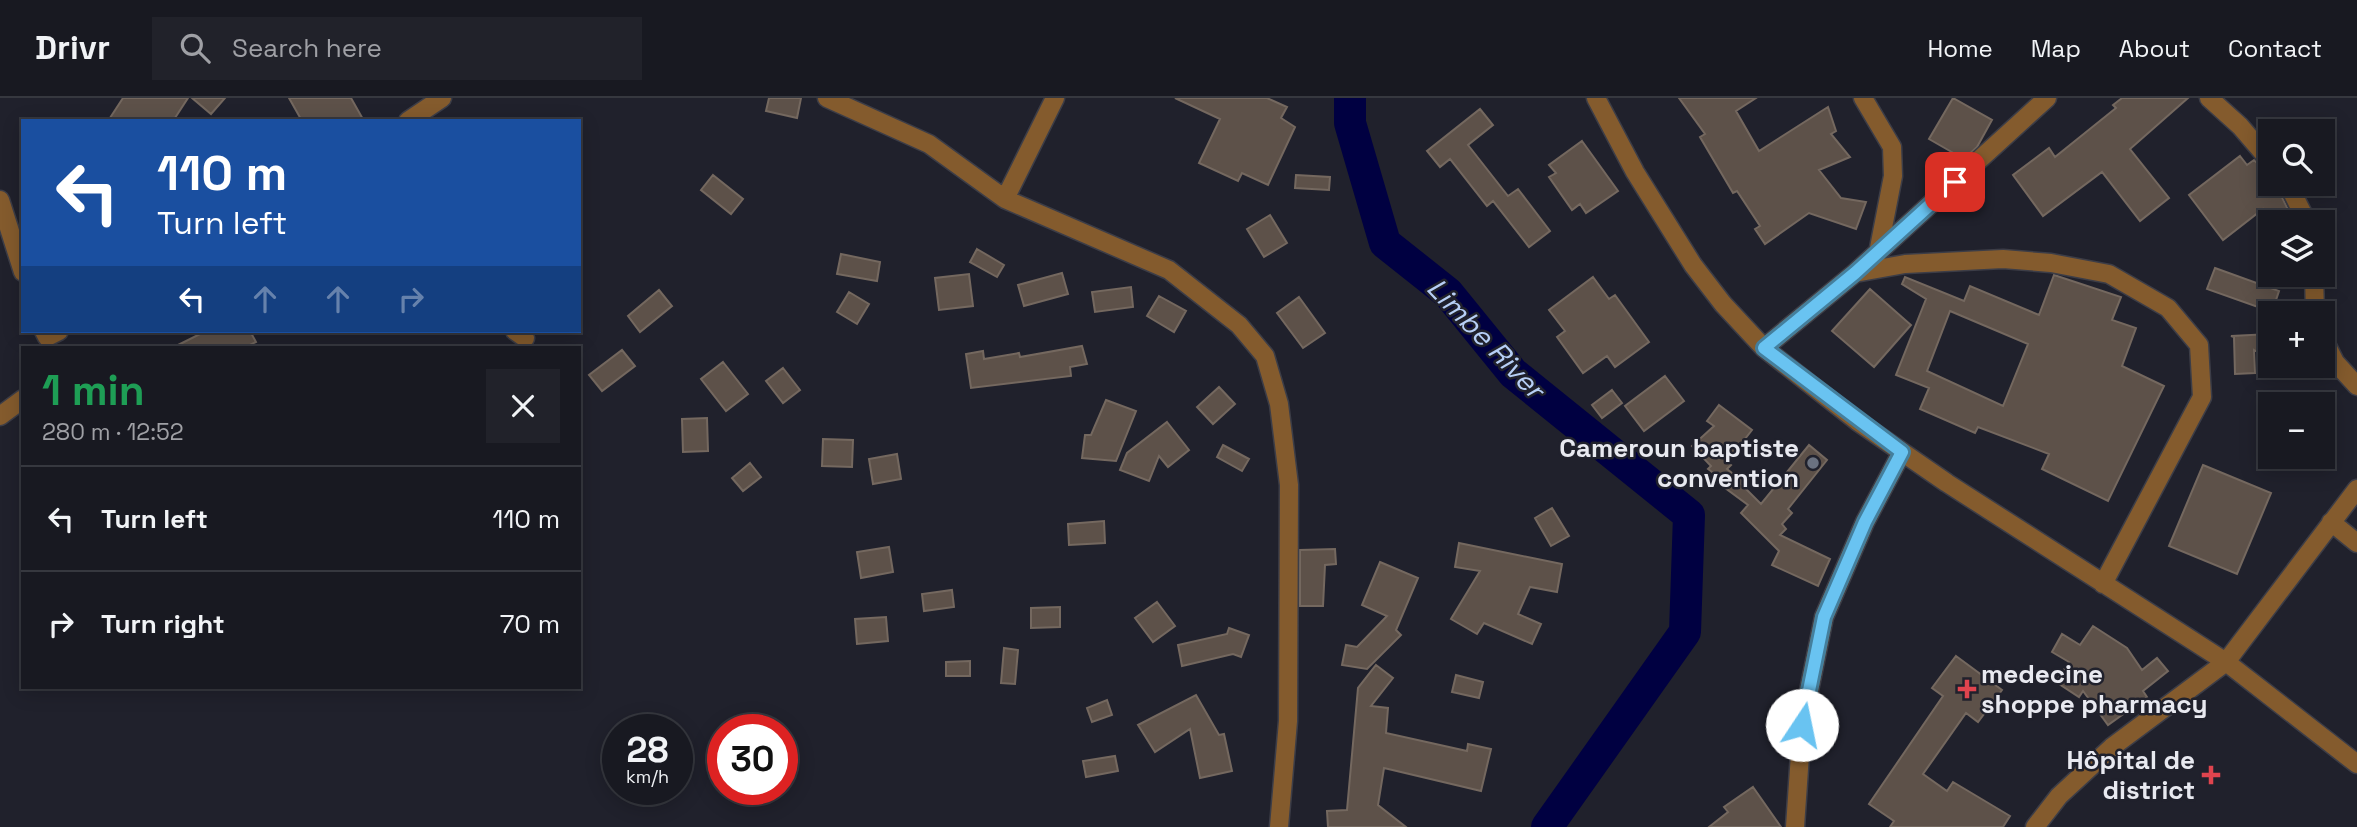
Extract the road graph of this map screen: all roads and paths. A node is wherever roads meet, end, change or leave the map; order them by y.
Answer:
1 (442, 98) edge
2 (827, 98) edge
3 (1055, 98) edge
4 (1596, 98) edge
5 (1863, 98) edge
6 (2047, 98) edge
7 (2209, 98) edge
8 (411, 119) edge
9 (2258, 147) edge
10 (1005, 199) junction
11 (0, 200) edge
12 (1879, 248) junction
13 (21, 266) edge
14 (1855, 273) junction
15 (1764, 348) junction
16 (2335, 362) edge
17 (2357, 386) edge
18 (21, 400) edge
19 (0, 416) edge
20 (1902, 452) junction
21 (2357, 489) edge
22 (2331, 522) junction
23 (2357, 543) edge
24 (2103, 584) junction
25 (2226, 663) junction
26 (2357, 764) edge
27 (1279, 827) edge
28 (1795, 827) edge
29 (2035, 827) edge

1 - 8 street
2 - 10 street
3 - 10 street
4 - 15 street
5 - 12 street
6 - 12 street
7 - 9 street
10 - 27 street
11 - 13 street
12 - 14 street
14 - 15 street
14 - 24 street
15 - 20 street
16 - 17 street
18 - 19 street
20 - 24 street
20 - 28 street
21 - 22 street
22 - 23 street
22 - 25 street
24 - 25 street
25 - 26 street
25 - 29 street

